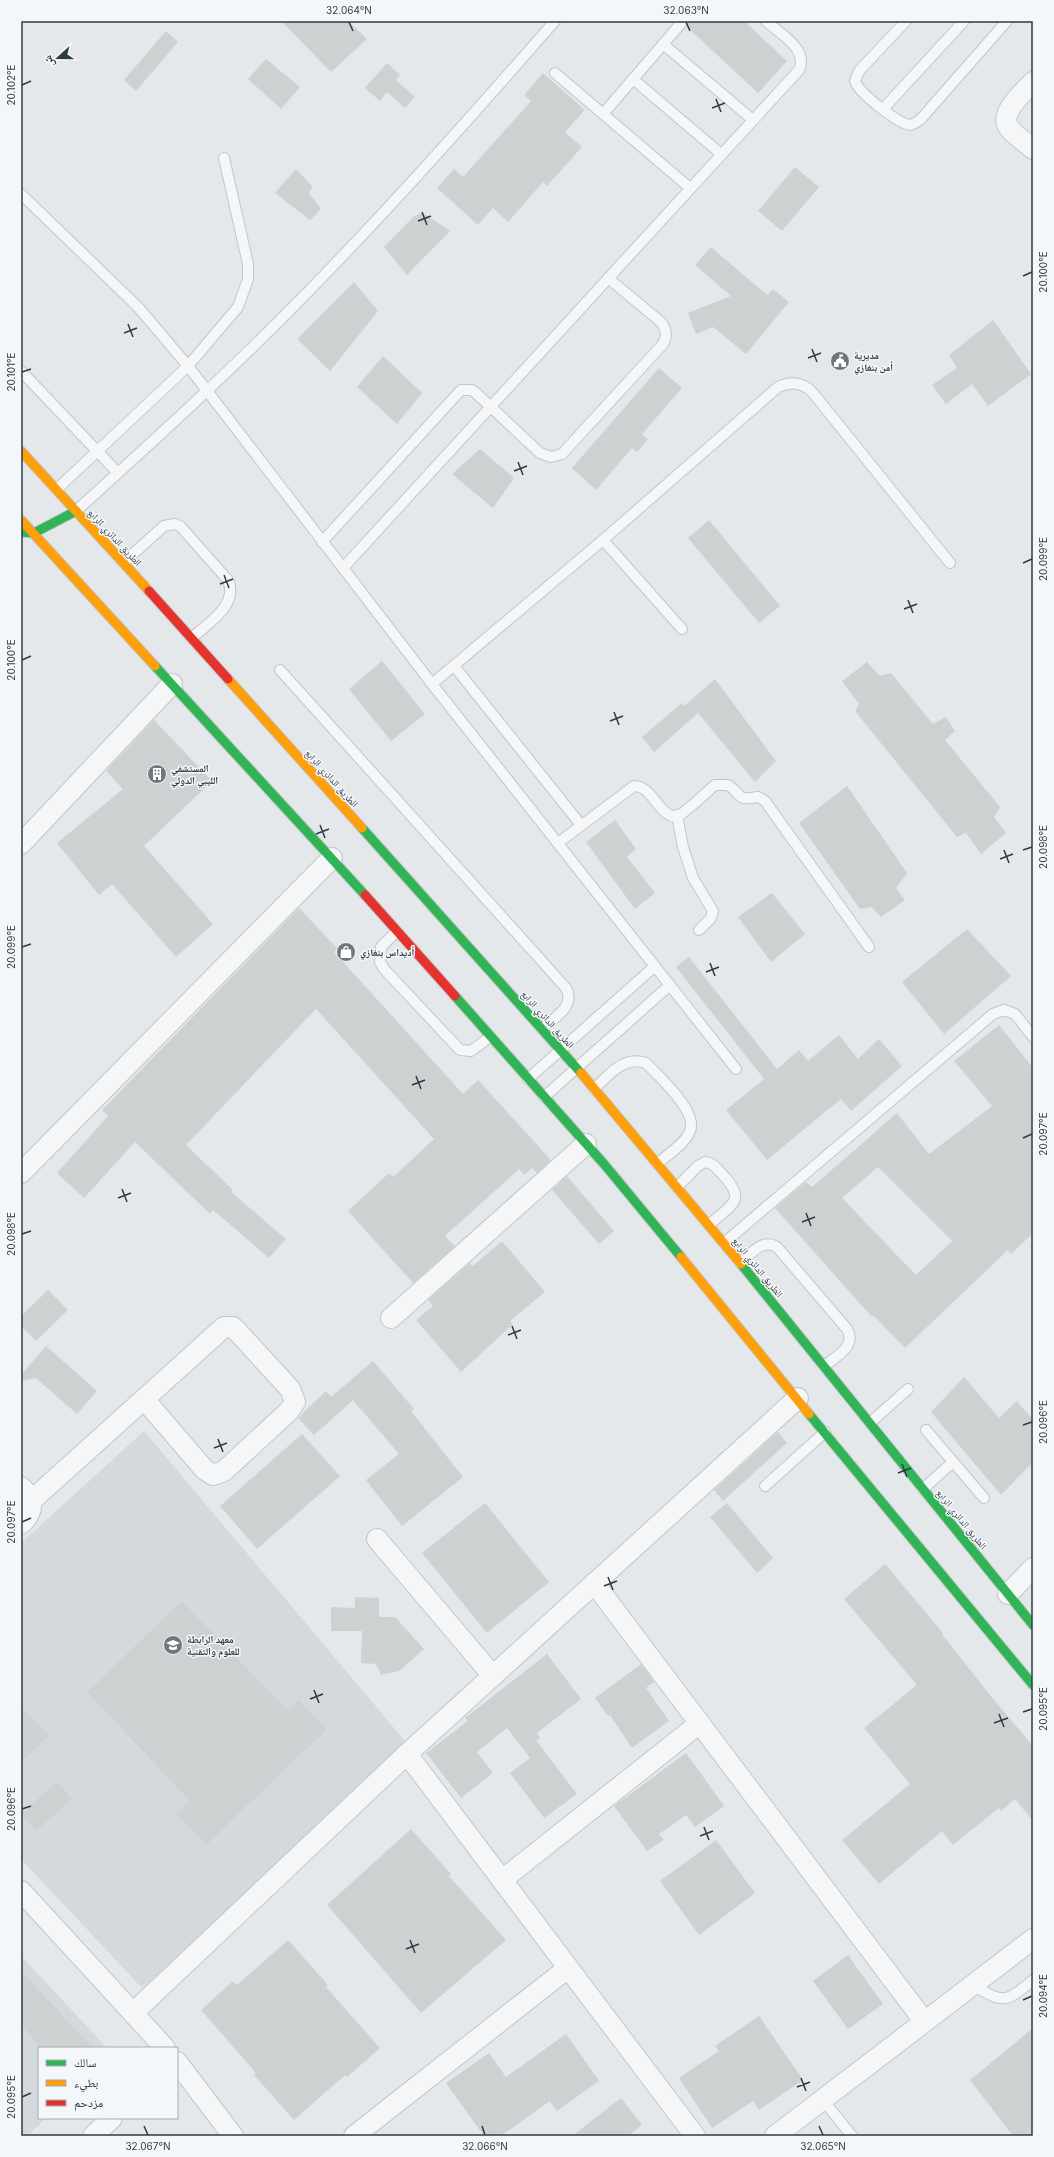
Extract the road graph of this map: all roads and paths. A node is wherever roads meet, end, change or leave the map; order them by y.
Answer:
1 (555, 21) edge
2 (682, 21) edge
3 (766, 21) edge
4 (906, 21) edge
5 (964, 21) edge
6 (1007, 21) edge
7 (663, 44) junction
8 (555, 73) dead end
9 (632, 80) junction
10 (1033, 82) edge
11 (883, 109) junction
12 (603, 114) junction
13 (753, 120) junction
14 (1033, 149) edge
15 (721, 154) junction
16 (224, 158) dead end
17 (690, 188) junction
18 (21, 194) edge
19 (608, 278) junction
20 (188, 366) junction
21 (21, 371) edge
22 (206, 390) junction
23 (490, 407) junction
24 (21, 451) edge
25 (97, 451) junction
26 (118, 473) junction
27 (57, 489) junction
28 (76, 511) junction
29 (21, 520) edge
30 (21, 532) edge
31 (34, 533) junction
32 (603, 540) junction
33 (322, 542) junction
34 (124, 562) junction
35 (950, 563) dead end
36 (343, 568) junction
37 (682, 629) dead end
38 (192, 638) junction
39 (454, 666) junction
40 (280, 670) dead end
41 (172, 684) junction
42 (432, 684) junction
43 (677, 815) junction
44 (581, 826) junction
45 (558, 843) junction
46 (21, 844) edge
47 (332, 858) junction
48 (699, 930) dead end
49 (396, 932) junction
50 (869, 946) dead end
51 (655, 966) junction
52 (670, 985) junction
53 (542, 1029) junction
54 (1033, 1036) edge
55 (490, 1037) junction
56 (560, 1050) junction
57 (576, 1068) junction
58 (736, 1069) dead end
59 (528, 1079) junction
60 (594, 1089) junction
61 (544, 1097) junction
62 (586, 1144) junction
63 (657, 1164) junction
64 (21, 1173) edge
65 (677, 1187) junction
66 (709, 1225) junction
67 (724, 1243) junction
68 (740, 1263) junction
69 (391, 1318) dead end
70 (824, 1366) junction
71 (908, 1389) dead end
72 (798, 1398) junction
73 (144, 1399) junction
74 (870, 1423) junction
75 (926, 1430) dead end
76 (825, 1432) junction
77 (953, 1462) junction
78 (765, 1486) dead end
79 (923, 1489) junction
80 (26, 1494) edge
81 (984, 1498) dead end
82 (21, 1524) edge
83 (377, 1540) dead end
84 (1033, 1568) edge
85 (594, 1584) junction
86 (1008, 1594) junction
87 (1033, 1625) edge
88 (493, 1676) junction
89 (1033, 1685) edge
90 (700, 1723) junction
91 (406, 1754) junction
92 (502, 1880) junction
93 (21, 1891) edge
94 (1033, 1939) edge
95 (568, 1968) junction
96 (1033, 1980) edge
97 (973, 1984) junction
98 (133, 2013) junction
99 (924, 2021) junction
100 (164, 2047) edge
101 (178, 2063) edge
102 (822, 2100) junction
103 (111, 2119) edge
104 (778, 2135) edge
105 (93, 2136) edge
106 (233, 2136) edge
107 (354, 2136) edge
108 (695, 2136) edge
109 (852, 2136) edge

1 - 22 lane
2 - 7 lane
3 - 13 lane
4 - 11 lane
5 - 11 lane
6 - 11 lane
7 - 9 lane
7 - 13 lane
8 - 12 lane
9 - 12 lane
9 - 15 lane
10 - 14 street
12 - 17 lane
13 - 15 lane
15 - 17 lane
16 - 20 lane
17 - 19 lane
18 - 20 lane
19 - 23 lane
19 - 23 lane
20 - 22 lane
20 - 25 lane
21 - 25 lane
22 - 26 lane
22 - 33 lane
23 - 33 lane
23 - 36 lane
24 - 27 main road, الطريق الدائري الرابع
25 - 26 lane
25 - 27 lane
26 - 28 lane
27 - 28 main road, الطريق الدائري الرابع
28 - 31 main road
28 - 34 main road, الطريق الدائري الرابع
29 - 31 main road
30 - 31 main road
31 - 41 main road
32 - 35 lane
32 - 37 lane
32 - 39 lane
33 - 36 lane
34 - 38 main road, الطريق الدائري الرابع
34 - 38 lane
36 - 42 lane
38 - 53 main road, الطريق الدائري الرابع
39 - 42 lane
39 - 44 lane
40 - 53 lane
41 - 46 street
41 - 47 main road
42 - 45 lane
43 - 44 lane
43 - 48 lane
43 - 50 lane
44 - 45 lane
45 - 51 lane
47 - 49 main road
47 - 64 street
49 - 55 main road
49 - 55 lane
51 - 52 lane
51 - 56 lane
52 - 57 lane
52 - 58 lane
53 - 56 main road, الطريق الدائري الرابع
54 - 67 lane
55 - 59 main road
56 - 57 main road, الطريق الدائري الرابع
56 - 59 lane
57 - 60 main road, الطريق الدائري الرابع
57 - 61 lane
59 - 61 main road
60 - 63 main road, الطريق الدائري الرابع
60 - 63 lane
61 - 62 main road
62 - 69 street
62 - 72 main road
63 - 65 main road, الطريق الدائري الرابع
65 - 66 main road, الطريق الدائري الرابع
65 - 66 lane
66 - 67 main road, الطريق الدائري الرابع
67 - 68 main road, الطريق الدائري الرابع
68 - 70 main road, الطريق الدائري الرابع
68 - 70 lane
70 - 74 main road, الطريق الدائري الرابع
71 - 74 lane
72 - 76 main road
72 - 85 street
73 - 73 street
73 - 80 street
74 - 79 main road, الطريق الدائري الرابع
75 - 77 lane
76 - 78 lane
76 - 89 main road
77 - 79 lane
77 - 81 lane
79 - 86 main road, الطريق الدائري الرابع
80 - 82 street
83 - 88 street
84 - 86 street
85 - 88 street
85 - 90 street
86 - 87 main road, الطريق الدائري الرابع
88 - 91 street
90 - 92 street
90 - 99 street
91 - 92 street
91 - 98 street
92 - 95 street
93 - 98 street
94 - 97 street
95 - 107 street
95 - 108 street
96 - 97 lane
97 - 99 street
98 - 100 street
99 - 102 street
101 - 106 street
102 - 104 street
102 - 109 lane
103 - 105 street

